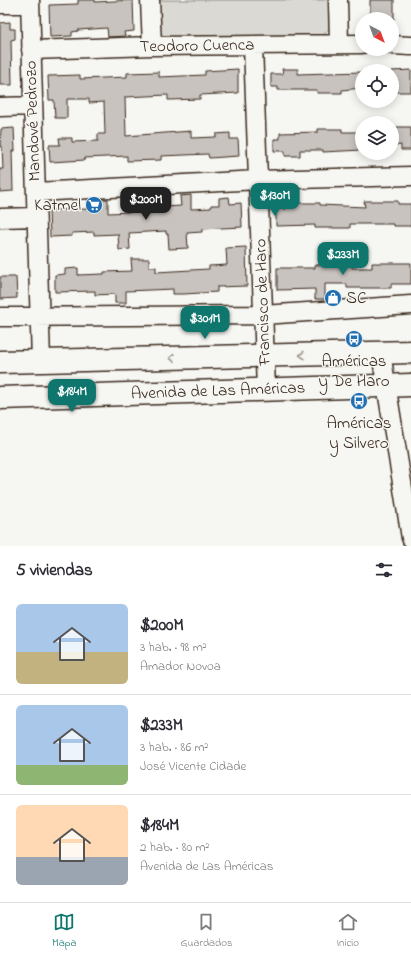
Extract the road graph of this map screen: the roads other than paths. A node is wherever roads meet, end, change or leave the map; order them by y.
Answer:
1 (150, 0) edge
2 (338, 0) edge
3 (30, 2) edge
4 (0, 4) edge
5 (339, 44) junction
6 (355, 44) edge
7 (152, 46) junction
8 (253, 46) junction
9 (399, 46) edge
10 (411, 46) edge
11 (31, 50) junction
12 (33, 106) junction
13 (0, 107) edge
14 (411, 176) edge
15 (258, 180) junction
16 (36, 192) junction
17 (36, 217) junction
18 (0, 218) edge
19 (411, 305) edge
20 (263, 315) junction
21 (40, 316) junction
22 (0, 317) edge
23 (411, 352) edge
24 (380, 353) junction
25 (265, 356) junction
26 (41, 361) junction
27 (0, 362) edge
28 (411, 385) edge
29 (387, 386) junction
30 (266, 390) junction
31 (0, 398) edge
32 (411, 538) edge

1 - 7 street
2 - 5 street
3 - 4 street
3 - 11 street, Mandové Pedrozo
5 - 6 street, Teodoro Cuenca
5 - 8 street, Teodoro Cuenca
7 - 8 street, Teodoro Cuenca
7 - 11 street, Teodoro Cuenca
8 - 15 street, Francisco de Haro
9 - 10 street
11 - 12 street, Mandové Pedrozo
12 - 13 street
12 - 16 street, Mandové Pedrozo
14 - 15 street
15 - 16 street
15 - 20 street, Francisco de Haro
16 - 17 street, Mandové Pedrozo
17 - 18 street
17 - 21 street, Mandové Pedrozo
19 - 20 street
20 - 21 street
20 - 25 street, Francisco de Haro
21 - 22 street
21 - 26 street, Mandové Pedrozo
23 - 24 main road, Avenida de Las Américas
24 -> 25 main road, Avenida de Las Américas
24 - 29 street
25 -> 26 main road, Avenida de Las Américas
25 - 30 street, Francisco de Haro
26 - 27 main road, Avenida de Las Américas
28 - 29 main road, Avenida de Las Américas
29 - 30 main road, Avenida de Las Américas
29 - 32 street
30 - 31 main road, Avenida de Las Américas

